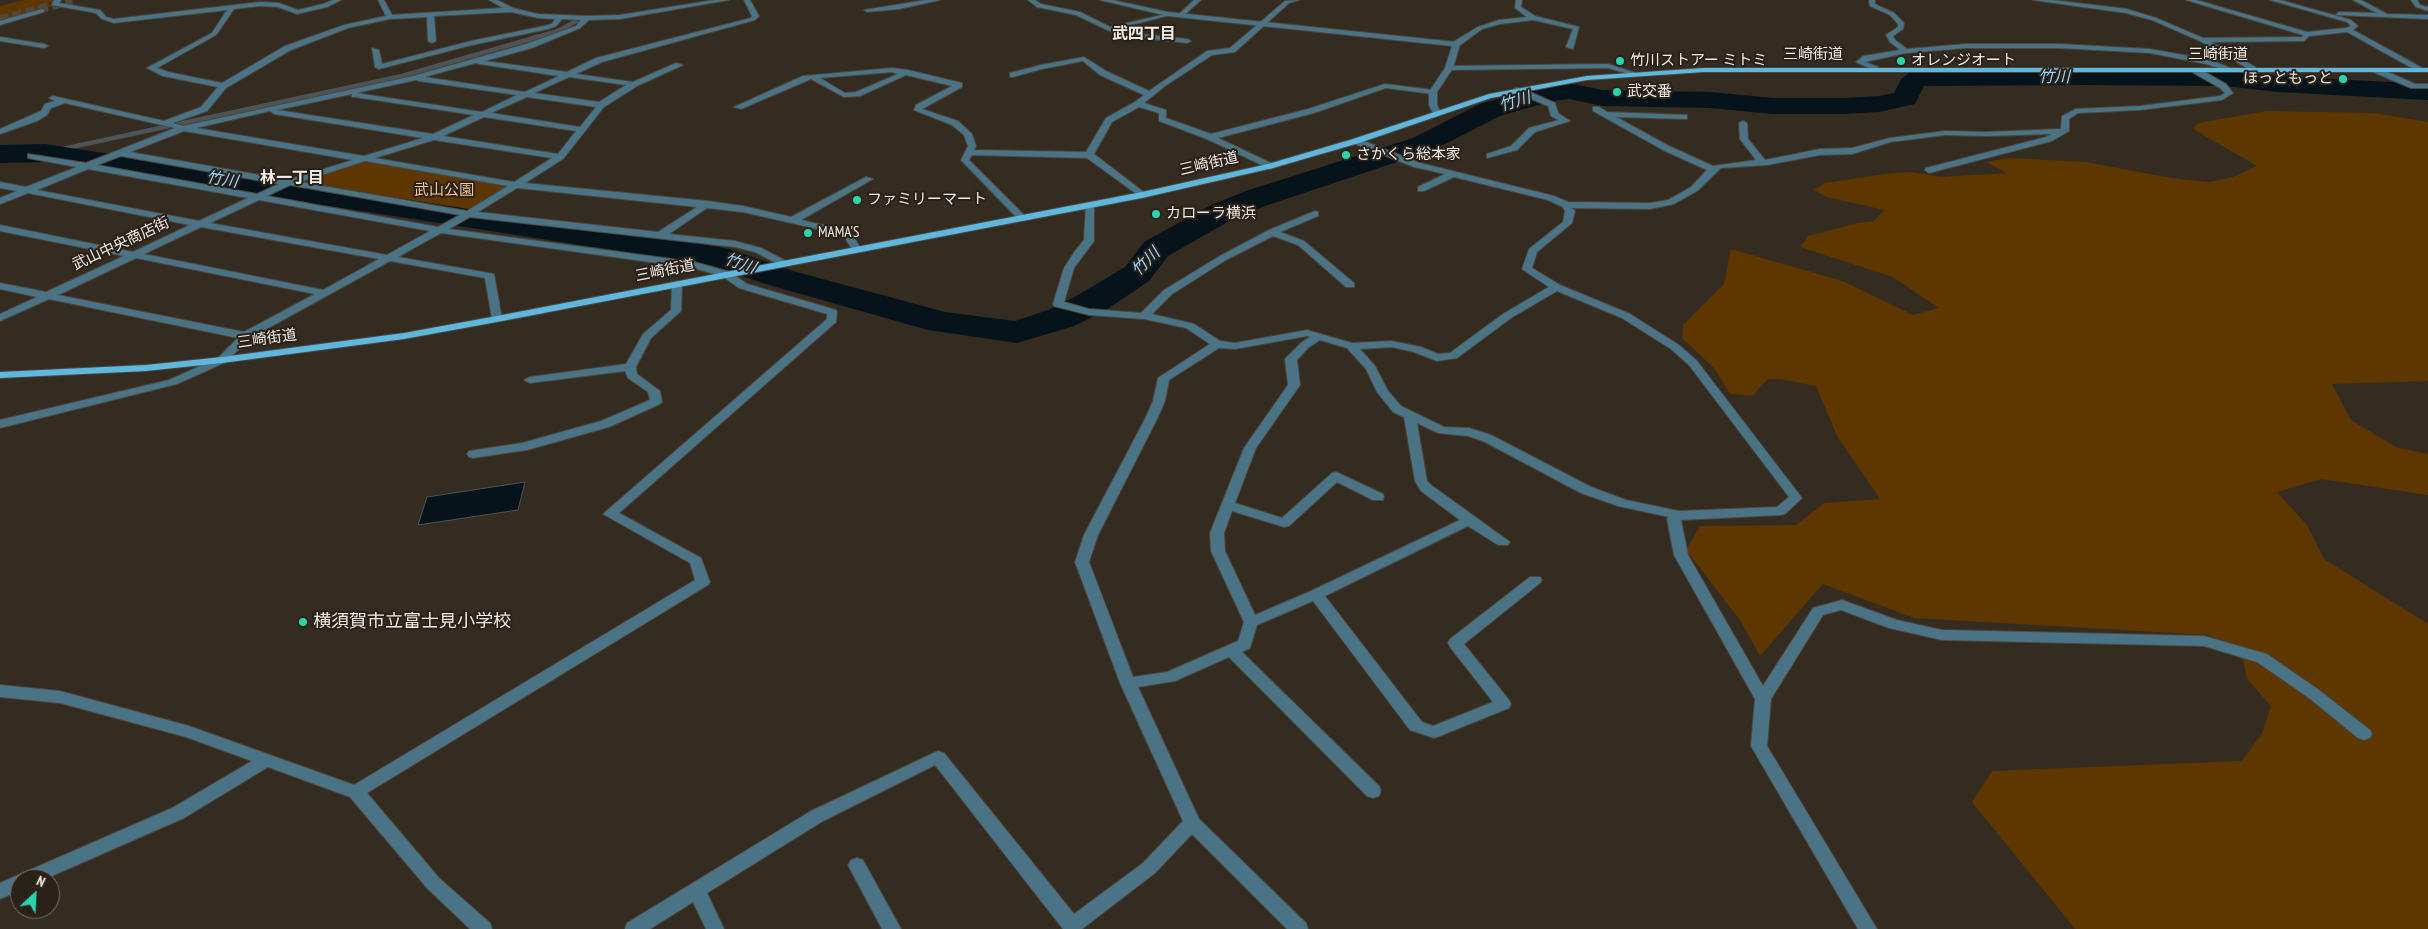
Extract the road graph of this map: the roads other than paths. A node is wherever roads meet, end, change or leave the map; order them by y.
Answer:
1 (58, 0) edge
2 (338, 0) edge
3 (381, 0) edge
4 (492, 0) edge
5 (726, 0) edge
6 (747, 0) edge
7 (937, 0) edge
8 (1031, 0) edge
9 (1103, 0) edge
10 (1198, 0) edge
11 (1296, 0) edge
12 (1518, 0) edge
13 (1872, 0) edge
14 (2036, 0) edge
15 (2103, 0) edge
16 (2189, 0) edge
17 (2273, 0) edge
18 (2356, 0) edge
19 (2414, 0) edge
20 (232, 7) junction
21 (2428, 9) edge
22 (511, 10) junction
23 (867, 10) dead end
24 (42, 11) dead end
25 (2126, 11) junction
26 (2322, 13) junction
27 (430, 14) junction
28 (1168, 14) junction
29 (1180, 15) junction
30 (390, 17) junction
31 (2391, 17) junction
32 (2428, 17) edge
33 (559, 18) junction
34 (587, 18) junction
35 (1533, 18) junction
36 (1263, 22) junction
37 (0, 23) edge
38 (1109, 29) junction
39 (2348, 30) junction
40 (2307, 34) junction
41 (0, 39) edge
42 (2202, 40) junction
43 (1187, 41) dead end
44 (432, 42) dead end
45 (1456, 44) junction
46 (44, 46) dead end
47 (1570, 47) dead end
48 (374, 50) dead end
49 (1906, 51) junction
50 (474, 61) junction
51 (679, 65) dead end
52 (1449, 68) junction
53 (1875, 69) junction
54 (2195, 70) junction
55 (2231, 70) junction
56 (2254, 70) junction
57 (2376, 70) junction
58 (2425, 70) edge
59 (908, 72) junction
60 (1632, 74) junction
61 (566, 75) junction
62 (1013, 76) dead end
63 (813, 77) junction
64 (414, 78) junction
65 (634, 84) junction
66 (223, 86) junction
67 (2428, 86) edge
68 (1518, 90) junction
69 (1433, 92) junction
70 (347, 94) junction
71 (525, 94) junction
72 (1149, 94) junction
73 (53, 98) dead end
74 (65, 100) junction
75 (1138, 104) junction
76 (601, 105) junction
77 (738, 107) dead end
78 (1596, 109) dead end
79 (265, 110) junction
80 (1437, 113) junction
81 (1604, 114) junction
82 (482, 115) junction
83 (1684, 117) dead end
84 (1743, 122) dead end
85 (164, 124) junction
86 (183, 128) junction
87 (580, 130) junction
88 (2062, 131) junction
89 (0, 132) edge
90 (434, 137) junction
91 (1210, 137) junction
92 (1356, 141) junction
93 (969, 152) junction
94 (119, 153) junction
95 (1089, 155) junction
96 (31, 156) dead end
97 (1490, 156) dead end
98 (560, 157) junction
99 (364, 159) junction
100 (1762, 162) junction
101 (87, 166) junction
102 (1270, 166) junction
103 (1712, 168) junction
104 (1929, 170) dead end
105 (1453, 174) junction
106 (869, 179) dead end
107 (290, 182) junction
108 (0, 185) edge
109 (518, 185) junction
110 (1421, 188) dead end
111 (28, 190) junction
112 (1142, 195) junction
113 (256, 198) junction
114 (0, 201) edge
115 (707, 204) junction
116 (1089, 205) junction
117 (1566, 205) junction
118 (469, 214) junction
119 (1315, 214) dead end
120 (1022, 218) junction
121 (792, 220) junction
122 (199, 224) junction
123 (0, 228) edge
124 (439, 230) junction
125 (1272, 232) junction
126 (662, 236) junction
127 (856, 249) junction
128 (134, 255) junction
129 (388, 258) junction
130 (784, 264) junction
131 (726, 274) junction
132 (677, 284) junction
133 (1350, 285) dead end
134 (0, 286) edge
135 (1556, 287) junction
136 (324, 293) junction
137 (48, 296) junction
138 (1144, 316) junction
139 (0, 318) edge
140 (497, 319) junction
141 (246, 336) junction
142 (1318, 337) junction
143 (1217, 344) junction
144 (1351, 346) junction
145 (222, 360) junction
146 (630, 367) junction
147 (0, 375) edge
148 (530, 380) dead end
149 (1410, 416) junction
150 (0, 424) edge
151 (473, 454) dead end
152 (1378, 497) dead end
153 (1228, 505) junction
154 (1679, 515) junction
155 (1470, 521) junction
156 (1503, 542) dead end
157 (1535, 580) dead end
158 (1316, 594) junction
159 (1251, 622) junction
160 (1232, 650) junction
161 (1128, 683) junction
162 (0, 692) edge
163 (1763, 699) junction
164 (2364, 734) dead end
165 (267, 760) junction
166 (356, 792) junction
167 (1373, 792) dead end
168 (1192, 823) junction
169 (857, 864) dead end
170 (50, 869) edge
171 (697, 890) junction
172 (483, 929) edge
173 (634, 929) edge
174 (715, 929) edge
175 (892, 929) edge
176 (1299, 929) edge
177 (1868, 929) edge

1 - 20 street
2 - 20 street
3 - 30 street
4 - 22 street
5 - 34 street
6 - 61 street, 武山中央商店街
7 - 23 street
8 - 38 street
9 - 28 street
10 - 29 street
11 - 36 street
12 - 35 street
13 - 49 street
14 - 25 street
15 - 25 street
16 - 40 street
17 - 26 street
18 - 31 street
19 - 21 street
20 - 66 street
22 - 27 street
22 - 33 street
24 - 37 street
25 - 42 street
26 - 31 street
26 - 39 street
27 - 30 street
27 - 44 street
28 - 29 street
28 - 38 street
29 - 36 street
30 - 66 street
31 - 32 street
33 - 34 street
33 - 48 street
34 - 50 street
35 - 45 street
35 - 47 street
36 - 45 street
36 - 72 street
38 - 43 street
39 - 40 street
39 - 58 street
40 - 42 street
41 - 46 street
42 - 56 street
45 - 52 street
49 - 53 street
49 - 55 street
50 - 61 street
50 - 64 street
51 - 65 street
52 - 60 street
52 - 69 street
53 - 54 main road, 三崎街道
53 - 60 main road, 三崎街道
54 - 55 main road, 三崎街道
54 - 88 street
55 - 56 main road, 三崎街道
56 - 57 main road, 三崎街道
57 - 58 main road, 三崎街道
57 - 67 street
59 - 63 street
59 - 63 street
59 - 93 street
60 - 68 main road, 三崎街道
61 - 65 street
61 - 71 street, 武山中央商店街
62 - 72 street
63 - 77 street
64 - 70 street
64 - 71 street
65 - 76 street
66 - 85 street
68 - 80 main road, 三崎街道
68 - 97 street
69 - 80 street
69 - 91 street
70 - 79 street
70 - 82 street
71 - 76 street
71 - 82 street, 武山中央商店街
72 - 75 street
73 - 74 street
74 - 85 street
74 - 89 street
75 - 91 street
75 - 95 street
76 - 87 street
78 - 81 street
79 - 86 street
79 - 90 street
80 - 92 main road, 三崎街道
81 - 83 street
81 - 103 street
82 - 87 street
82 - 90 street, 武山中央商店街
84 - 100 street
85 - 86 street
86 - 94 street
86 - 99 street
87 - 98 street
88 - 100 street
88 - 104 street
90 - 98 street
90 - 99 street, 武山中央商店街
91 - 102 street
92 - 102 main road, 三崎街道
92 - 105 street
93 - 95 street
93 - 120 street
94 - 101 street
94 - 107 street
95 - 112 street
96 - 101 street
98 - 109 street
99 - 107 street, 武山中央商店街
99 - 109 street
100 - 103 street
101 - 111 street
101 - 113 street
102 - 112 main road, 三崎街道
103 - 117 street
105 - 110 street
105 - 117 street
106 - 121 street
107 - 113 street, 武山中央商店街
107 - 118 street
108 - 111 street
109 - 115 street
109 - 118 street
111 - 114 street
111 - 122 street
112 - 116 main road, 三崎街道
113 - 122 street, 武山中央商店街
113 - 124 street
115 - 121 street
115 - 126 street
116 - 120 main road, 三崎街道
116 - 138 street
117 - 135 street
118 - 124 street
118 - 126 street
119 - 125 street
120 - 127 main road, 三崎街道
121 - 127 street
122 - 128 street, 武山中央商店街
122 - 129 street
123 - 128 street
124 - 129 street
124 - 131 street
125 - 133 street
125 - 138 street
126 - 130 street
127 - 130 main road, 三崎街道
128 - 136 street
128 - 137 street, 武山中央商店街
129 - 136 street
129 - 140 street
130 - 131 main road, 三崎街道
131 - 132 main road, 三崎街道
131 - 166 street
132 - 140 main road, 三崎街道
132 - 146 street
134 - 137 street
135 - 144 street
135 - 154 street
136 - 141 street
137 - 139 street, 武山中央商店街
137 - 141 street
138 - 143 street
140 - 145 main road, 三崎街道
141 - 145 street
142 - 143 street
142 - 144 street
142 - 153 street
143 - 161 street
144 - 149 street
145 - 147 main road, 三崎街道
145 - 150 street
146 - 148 street
146 - 151 street
149 - 154 street
149 - 155 street
152 - 153 street
153 - 159 street
154 - 163 street
155 - 156 street
155 - 158 street
157 - 158 street
158 - 159 street
159 - 160 street
160 - 161 street
160 - 167 street
161 - 168 street
162 - 165 street
163 - 164 street
163 - 177 street
165 - 166 street
165 - 170 street
166 - 172 street
168 - 171 street
168 - 176 street
169 - 175 street
171 - 173 street
171 - 174 street

